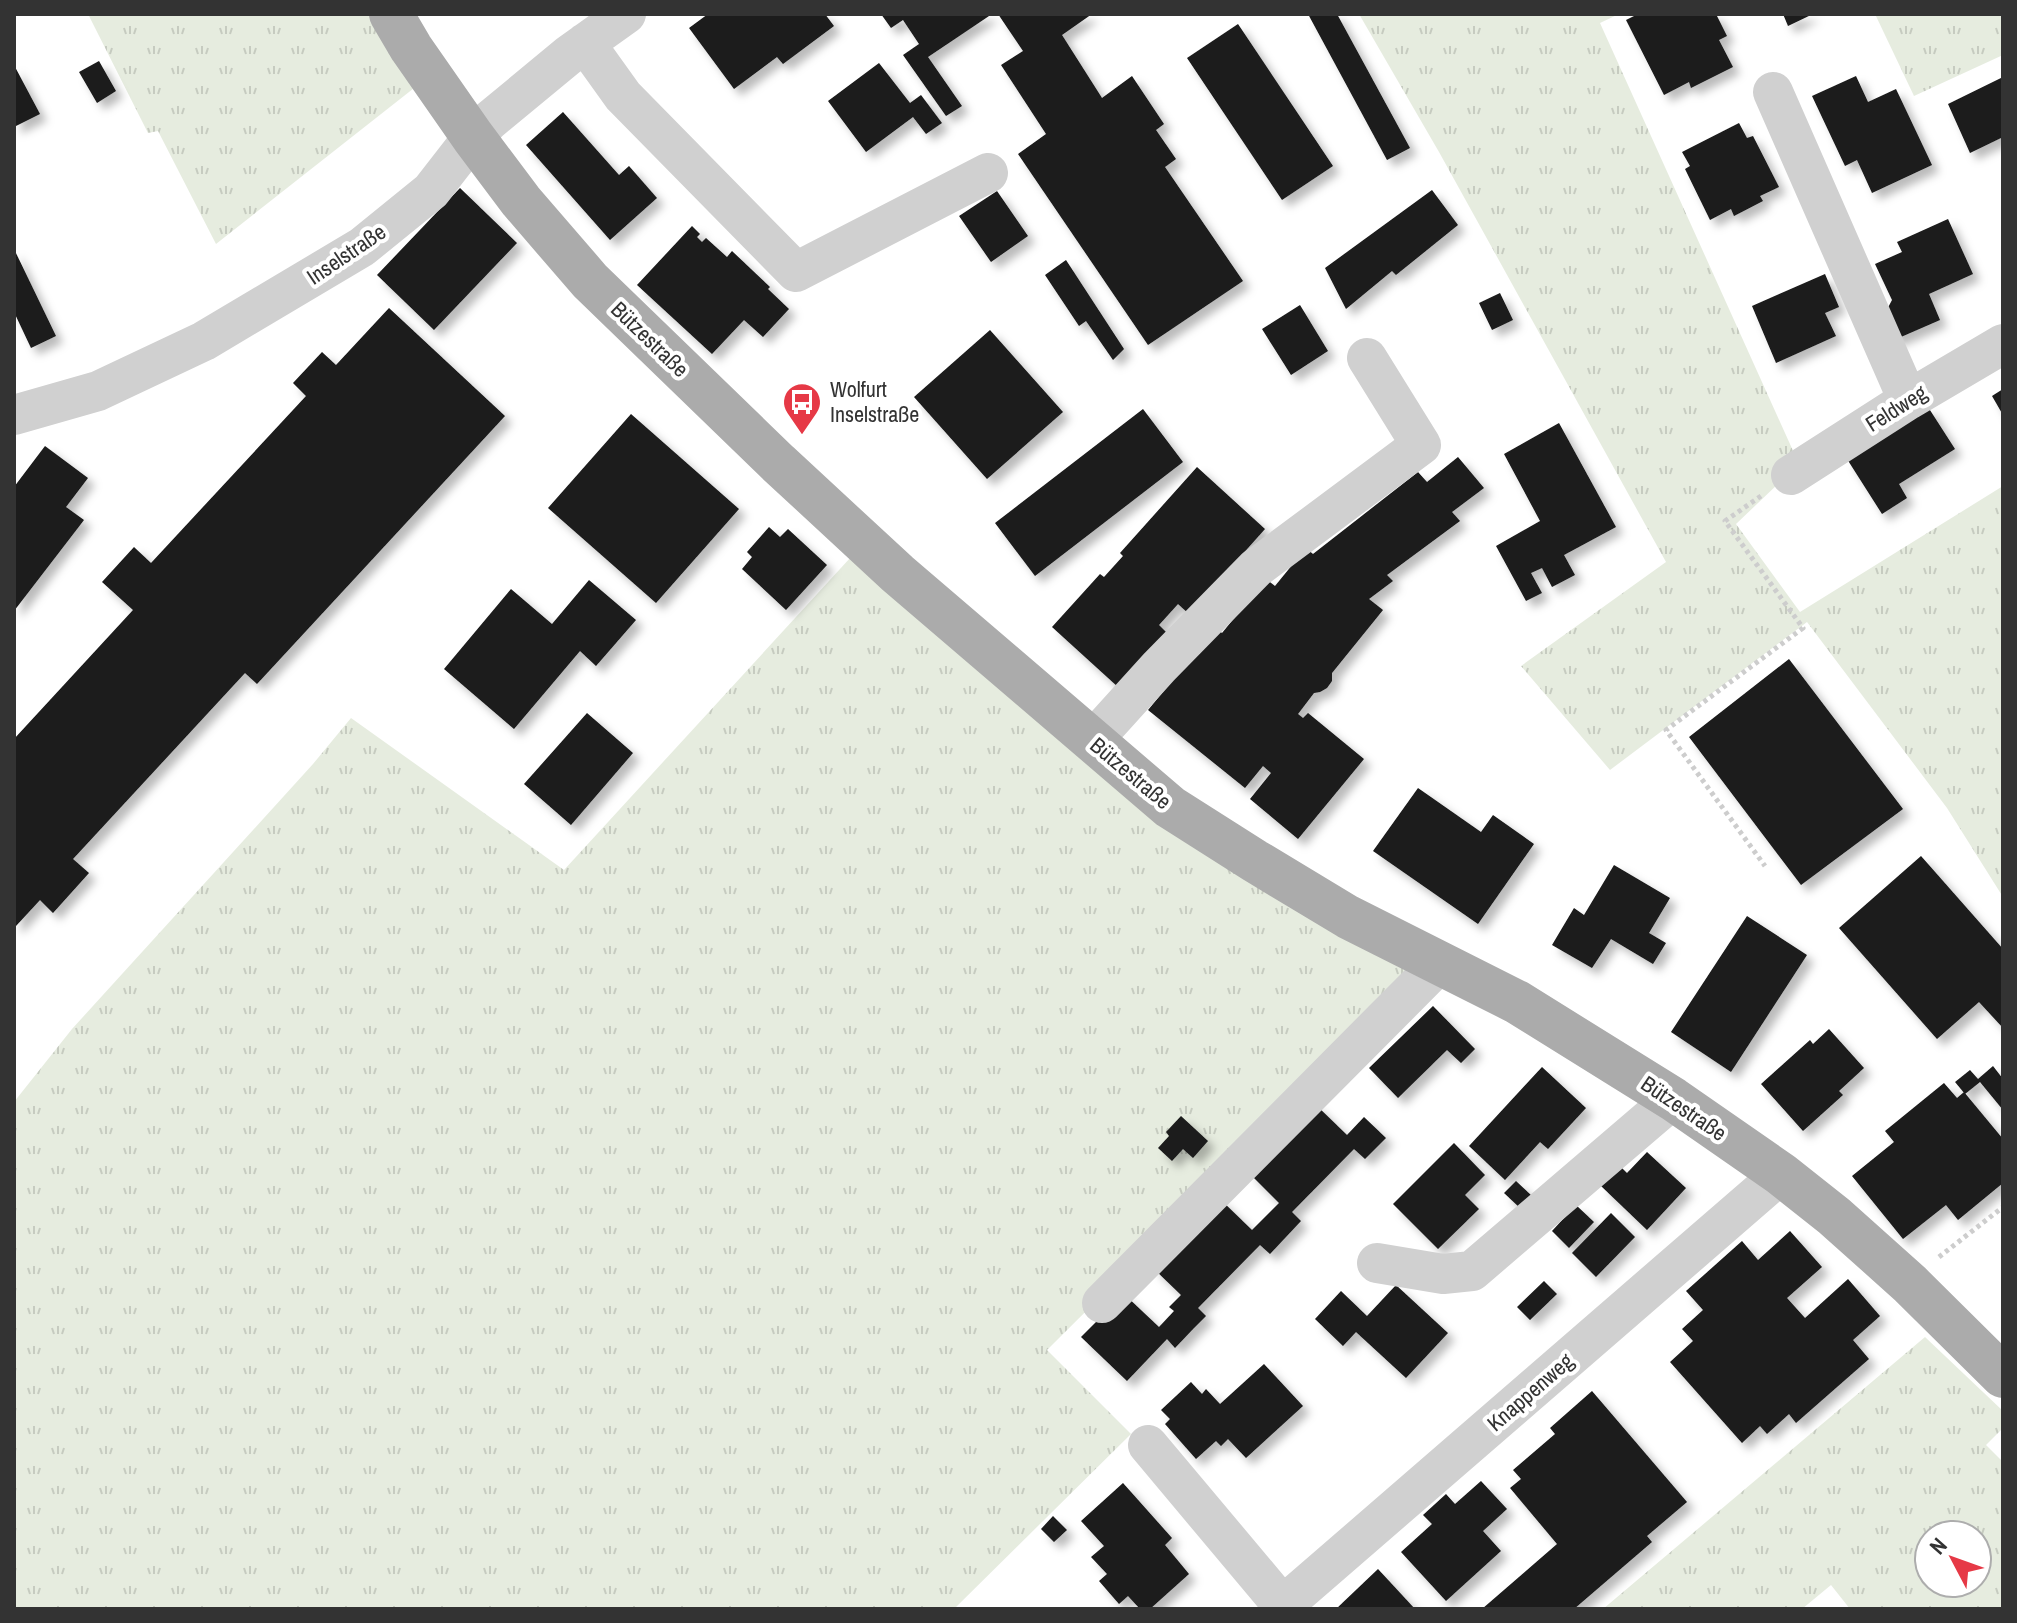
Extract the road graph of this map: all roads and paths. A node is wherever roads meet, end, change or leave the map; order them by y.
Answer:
1 (391, 14) edge
2 (626, 14) edge
3 (585, 43) junction
4 (1773, 92) dead end
5 (473, 137) junction
6 (988, 173) dead end
7 (2003, 344) edge
8 (1367, 358) dead end
9 (1908, 400) junction
10 (14, 415) edge
11 (1791, 475) joint
12 (1092, 741) junction
13 (1765, 866) dead end
14 (1440, 963) junction
15 (1673, 1099) junction
16 (1781, 1174) junction
17 (2003, 1207) edge
18 (1937, 1258) dead end
19 (1377, 1263) dead end
20 (1102, 1303) dead end
21 (2003, 1376) edge
22 (1148, 1445) dead end
23 (1281, 1607) edge

1 - 5 main road, Bützestraße
2 - 3 street, Inselstraße
3 - 5 street, Inselstraße
3 - 6 street
4 - 9 street
5 - 10 street, Inselstraße
5 - 12 main road, Bützestraße
7 - 9 street, Feldweg
8 - 12 street
9 - 11 street, Feldweg
11 - 13 path
12 - 14 main road, Bützestraße
14 - 15 main road, Bützestraße
14 - 20 street
15 - 16 main road, Bützestraße
15 - 19 street
16 - 21 main road, Bützestraße
16 - 23 street, Knappenweg
17 - 18 path
22 - 23 street

